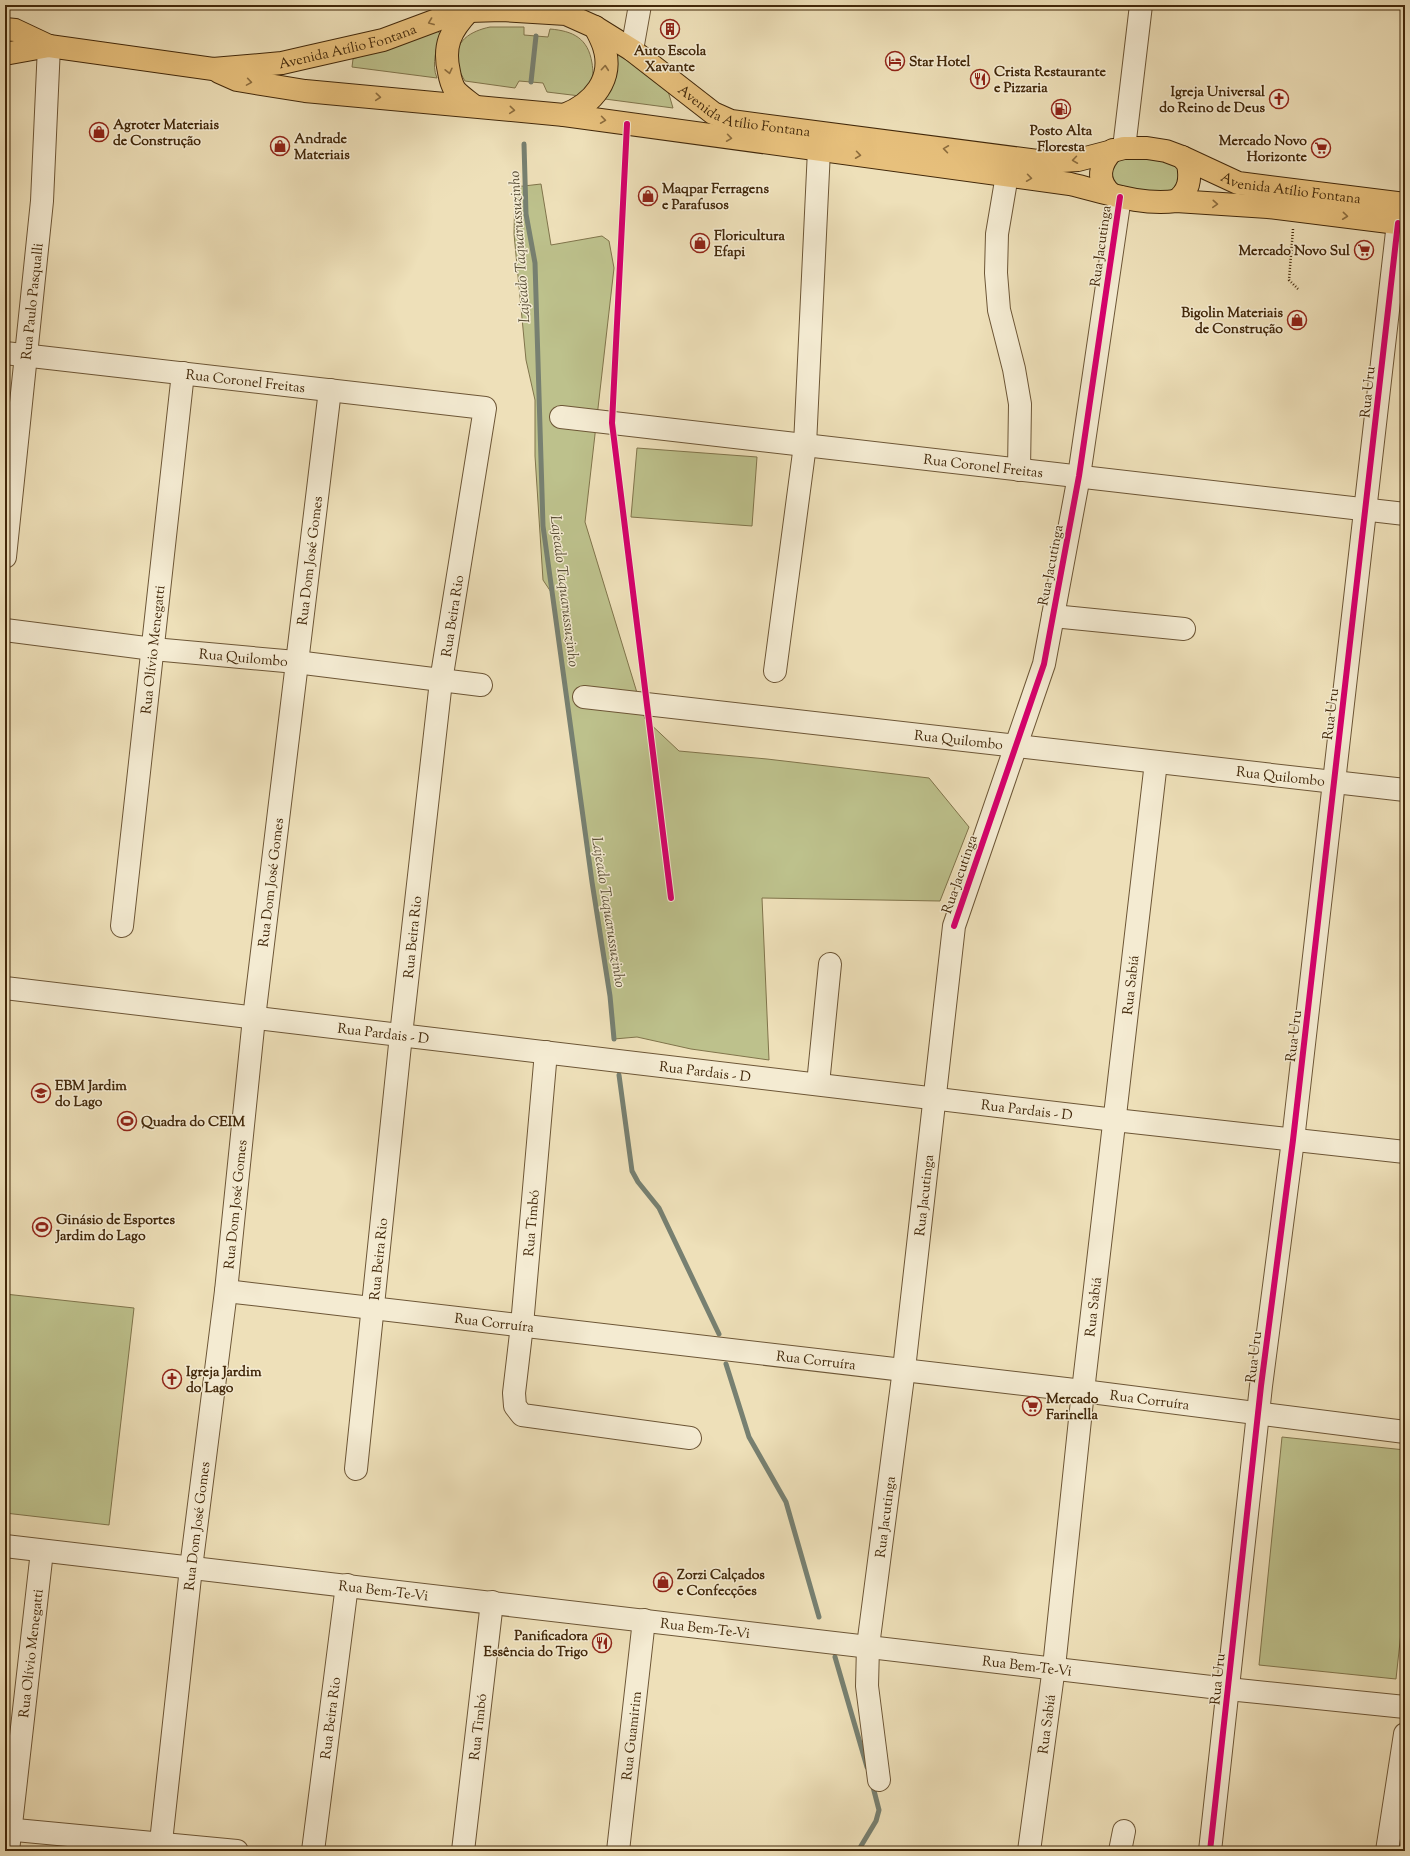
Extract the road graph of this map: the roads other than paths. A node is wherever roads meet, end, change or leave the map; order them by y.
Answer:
1 (640, 5) edge
2 (1141, 5) edge
3 (567, 10) edge
4 (468, 11) junction
5 (595, 27) junction
6 (5, 29) edge
7 (49, 46) junction
8 (632, 50) junction
9 (5, 53) edge
10 (213, 69) junction
11 (474, 106) junction
12 (564, 115) junction
13 (1118, 149) junction
14 (819, 150) junction
15 (1182, 157) junction
16 (1007, 175) junction
17 (1115, 196) junction
18 (1176, 201) junction
19 (1403, 217) edge
20 (15, 354) edge
21 (182, 373) junction
22 (330, 390) junction
23 (485, 408) joint
24 (561, 417) dead end
25 (805, 445) junction
26 (1019, 470) junction
27 (1079, 476) junction
28 (1366, 509) junction
29 (1405, 514) edge
30 (5, 557) edge
31 (1053, 616) junction
32 (1184, 629) dead end
33 (5, 630) edge
34 (153, 649) junction
35 (296, 662) junction
36 (775, 671) dead end
37 (441, 681) junction
38 (481, 685) dead end
39 (584, 697) dead end
40 (1015, 746) junction
41 (1156, 762) junction
42 (1335, 782) junction
43 (1405, 790) edge
44 (122, 926) dead end
45 (830, 964) dead end
46 (5, 988) edge
47 (254, 1018) junction
48 (401, 1035) junction
49 (546, 1052) junction
50 (818, 1084) junction
51 (935, 1097) junction
52 (1115, 1120) junction
53 (1293, 1140) junction
54 (1405, 1152) edge
55 (226, 1291) junction
56 (373, 1308) junction
57 (522, 1325) junction
58 (904, 1370) junction
59 (1083, 1391) junction
60 (1259, 1413) junction
61 (1405, 1432) edge
62 (690, 1438) dead end
63 (356, 1469) dead end
64 (5, 1546) edge
65 (42, 1551) junction
66 (191, 1568) junction
67 (347, 1585) junction
68 (492, 1602) junction
69 (644, 1620) junction
70 (868, 1646) junction
71 (1054, 1667) junction
72 (1228, 1688) junction
73 (1405, 1707) edge
74 (1405, 1734) edge
75 (879, 1780) dead end
76 (8, 1837) edge
77 (160, 1847) edge
78 (1393, 1847) edge
79 (237, 1851) edge
80 (313, 1851) edge
81 (463, 1851) edge
82 (618, 1851) edge
83 (1030, 1851) edge
84 (1210, 1851) edge

1 - 8 street
2 - 13 street
3 - 4 main road, Avenida Atílio Fontana
3 - 5 main road, Avenida Atílio Fontana
4 -> 10 main road, Avenida Atílio Fontana
4 -> 11 main road
5 - 8 main road, Avenida Atílio Fontana
12 -> 5 main road
6 - 7 main road, Avenida Atílio Fontana
7 - 9 main road, Avenida Atílio Fontana
7 - 10 main road, Avenida Atílio Fontana
7 - 20 street, Rua Paulo Pasqualli
13 -> 8 main road, Avenida Atílio Fontana
10 -> 11 main road, Avenida Atílio Fontana
11 -> 12 main road, Avenida Atílio Fontana
12 -> 14 main road, Avenida Atílio Fontana
13 - 15 main road
13 - 17 main road
14 -> 16 main road, Avenida Atílio Fontana
14 - 25 street
15 - 18 main road
15 - 19 main road, Avenida Atílio Fontana
16 -> 17 main road, Avenida Atílio Fontana
16 - 26 street
17 - 18 main road
17 - 27 street, Rua Jacutinga
18 -> 19 main road, Avenida Atílio Fontana
19 - 28 street, Rua Uru
20 - 21 street, Rua Coronel Freitas
20 - 30 street, Rua Paulo Pasqualli
21 - 22 street, Rua Coronel Freitas
21 - 34 street, Rua Olívio Menegatti
22 - 23 street, Rua Coronel Freitas
22 - 35 street, Rua Dom José Gomes
23 - 37 street, Rua Beira Rio
24 - 25 street, Rua Coronel Freitas
25 - 26 street, Rua Coronel Freitas
25 - 36 street
26 - 27 street, Rua Coronel Freitas
27 - 28 street, Rua Coronel Freitas
27 - 31 street, Rua Jacutinga
28 - 29 street, Rua Coronel Freitas
28 - 42 street, Rua Uru
31 - 32 street
31 - 40 street, Rua Jacutinga
33 - 34 street, Rua Quilombo
34 - 35 street, Rua Quilombo
34 - 44 street, Rua Olívio Menegatti
35 - 37 street, Rua Quilombo
35 - 47 street, Rua Dom José Gomes
37 - 38 street, Rua Quilombo
37 - 48 street, Rua Beira Rio
39 - 40 street, Rua Quilombo
40 - 41 street, Rua Quilombo
40 - 51 street, Rua Jacutinga
41 - 42 street, Rua Quilombo
41 - 52 street, Rua Sabiá
42 - 43 street, Rua Quilombo
42 - 53 street, Rua Uru
45 - 50 street
46 - 47 street, Rua Pardais - D
47 - 48 street, Rua Pardais - D
47 - 55 street, Rua Dom José Gomes
48 - 49 street, Rua Pardais - D
48 - 56 street, Rua Beira Rio
49 - 50 street, Rua Pardais - D
49 - 57 street, Rua Timbó
50 - 51 street, Rua Pardais - D
51 - 52 street, Rua Pardais - D
51 - 58 street, Rua Jacutinga
52 - 53 street, Rua Pardais - D
52 - 59 street, Rua Sabiá
53 - 54 street, Rua Pardais - D
53 - 60 street, Rua Uru
55 - 56 street, Rua Corruíra
55 - 66 street, Rua Dom José Gomes
56 - 57 street, Rua Corruíra
56 - 63 street, Rua Beira Rio
57 - 58 street, Rua Corruíra
57 - 62 street, Rua Timbó
58 - 59 street, Rua Corruíra
58 - 70 street, Rua Jacutinga
59 - 60 street, Rua Corruíra
59 - 71 street, Rua Sabiá
60 - 61 street, Rua Corruíra
60 - 72 street, Rua Uru
64 - 65 street, Rua Bem-Te-Vi
65 - 66 street, Rua Bem-Te-Vi
65 - 76 street, Rua Olívio Menegatti
66 - 67 street, Rua Bem-Te-Vi
66 - 77 street, Rua Dom José Gomes
67 - 68 street, Rua Bem-Te-Vi
67 - 80 street, Rua Beira Rio
68 - 69 street, Rua Bem-Te-Vi
68 - 81 street, Rua Timbó
69 - 70 street, Rua Bem-Te-Vi
69 - 82 street, Rua Guamirim
70 - 71 street, Rua Bem-Te-Vi
70 - 75 street, Rua Jacutinga
71 - 72 street, Rua Bem-Te-Vi
71 - 83 street, Rua Sabiá
72 - 73 street, Rua Bem-Te-Vi
72 - 84 street, Rua Uru
74 - 78 street
76 - 77 street
77 - 79 street

